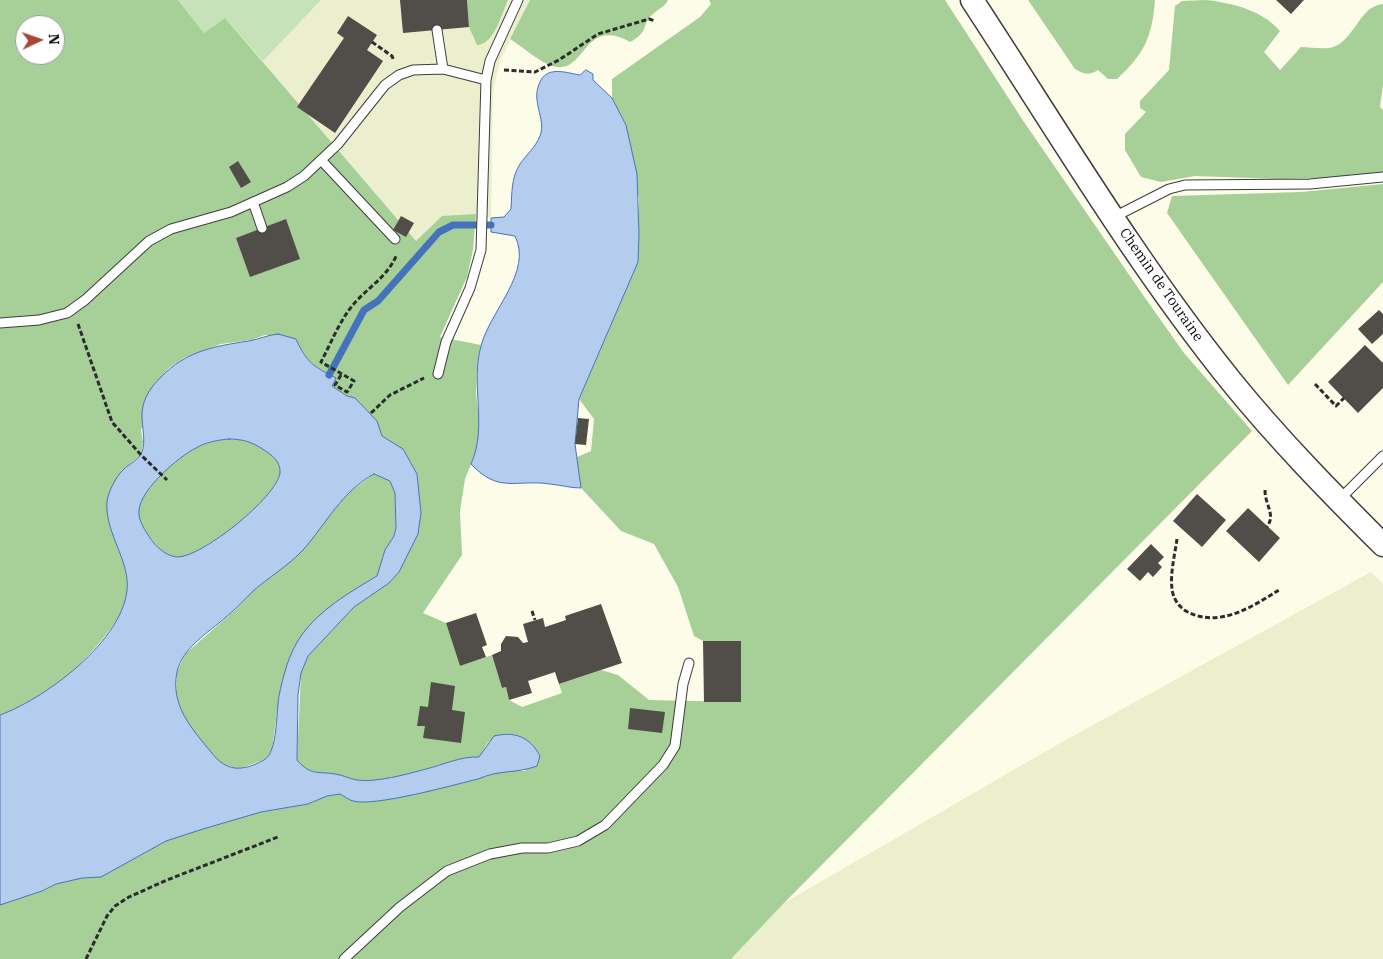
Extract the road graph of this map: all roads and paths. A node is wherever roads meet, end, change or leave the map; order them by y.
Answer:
1 (518, 0) edge
2 (972, 0) edge
3 (655, 20) dead end
4 (437, 30) dead end
5 (372, 42) dead end
6 (488, 69) junction
7 (443, 70) junction
8 (399, 75) junction
9 (486, 80) junction
10 (322, 161) junction
11 (1383, 177) edge
12 (253, 202) junction
13 (1114, 217) junction
14 (262, 228) dead end
15 (395, 238) joint
16 (73, 309) junction
17 (0, 323) edge
18 (438, 374) joint
19 (340, 375) junction
20 (1315, 384) dead end
21 (1344, 398) dead end
22 (371, 413) dead end
23 (1383, 456) edge
24 (167, 480) dead end
25 (1265, 490) dead end
26 (1339, 500) junction
27 (1268, 527) dead end
28 (1177, 539) dead end
29 (1383, 545) edge
30 (1279, 590) dead end
31 (532, 612) dead end
32 (535, 620) dead end
33 (689, 663) dead end
34 (278, 838) dead end
35 (86, 959) edge
36 (344, 959) edge

1 - 6 lane
2 - 13 street, Chemin de Touraine
3 - 6 path
4 - 7 lane
5 - 8 path
6 - 9 lane
7 - 8 lane
7 - 9 lane
8 - 10 lane
9 - 18 lane
10 - 12 lane
10 - 15 lane
11 - 13 lane
12 - 14 lane
12 - 16 lane
13 - 26 street, Chemin de Touraine
15 - 19 path
16 - 17 lane
16 - 24 path
18 - 22 path
19 - 19 path
20 - 21 path
23 - 26 lane
25 - 27 path
26 - 29 street, Chemin de Touraine
28 - 30 path
31 - 32 path
33 - 36 lane
34 - 35 path

